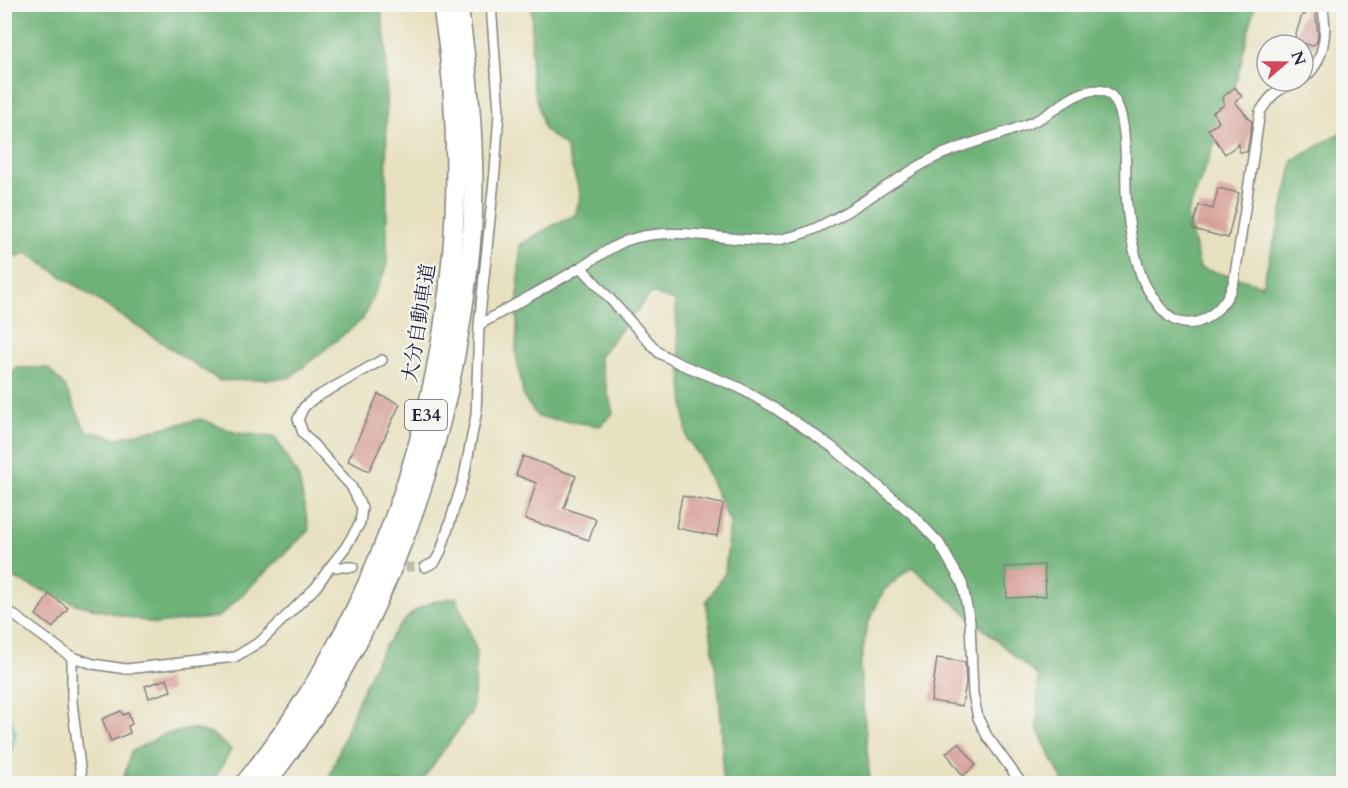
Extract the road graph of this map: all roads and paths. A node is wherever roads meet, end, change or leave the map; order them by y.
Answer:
1 (442, 4) edge
2 (458, 4) edge
3 (491, 4) edge
4 (1322, 4) edge
5 (1315, 66) edge
6 (1274, 93) edge
7 (581, 267) junction
8 (479, 325) junction
9 (382, 360) dead end
10 (330, 567) junction
11 (353, 567) dead end
12 (425, 567) dead end
13 (4, 608) edge
14 (72, 656) junction
15 (82, 783) edge
16 (244, 783) edge
17 (265, 783) edge
18 (1022, 783) edge

1 - 16 highway, 大分自動車道 / E34
2 - 17 highway, 大分自動車道 / E34
3 - 8 street
4 - 5 street
6 - 7 street
7 - 8 street
7 - 18 street
8 - 12 street
9 - 10 street
10 - 11 street
10 - 14 street
13 - 14 street
14 - 15 street

